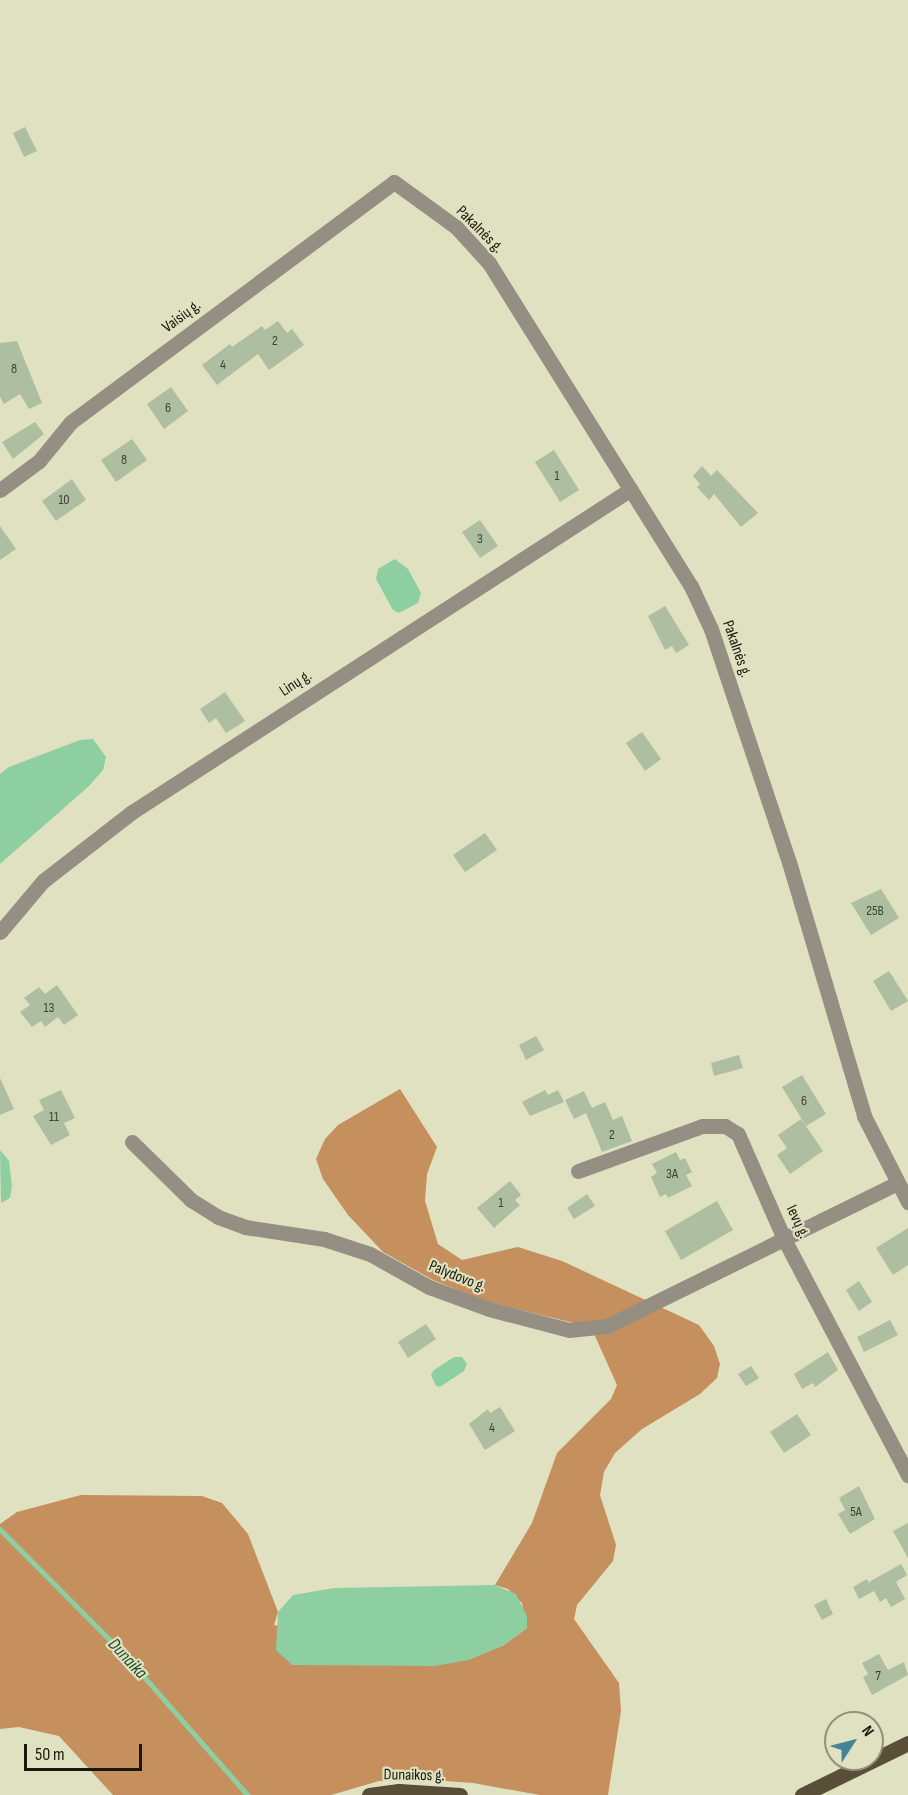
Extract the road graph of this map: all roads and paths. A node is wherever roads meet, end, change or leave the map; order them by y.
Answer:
1 (394, 182) joint
2 (631, 489) junction
3 (0, 490) edge
4 (0, 932) edge
5 (132, 1142) dead end
6 (578, 1171) dead end
7 (896, 1184) junction
8 (908, 1202) edge
9 (784, 1239) junction
10 (908, 1475) edge
11 (908, 1743) edge
12 (369, 1795) edge
13 (460, 1795) edge
14 (802, 1795) edge

1 - 2 street, Pakalnės g.
1 - 3 street, Vaisių g.
2 - 4 street, Linų g.
2 - 7 street, Pakalnės g.
5 - 9 street, Palydovo g.
6 - 9 street, Ievų g.
7 - 8 street, Pakalnės g.
7 - 9 street, Palydovo g.
9 - 10 street, Ievų g.
11 - 14 main road
12 - 13 main road, Dunaikos g.

